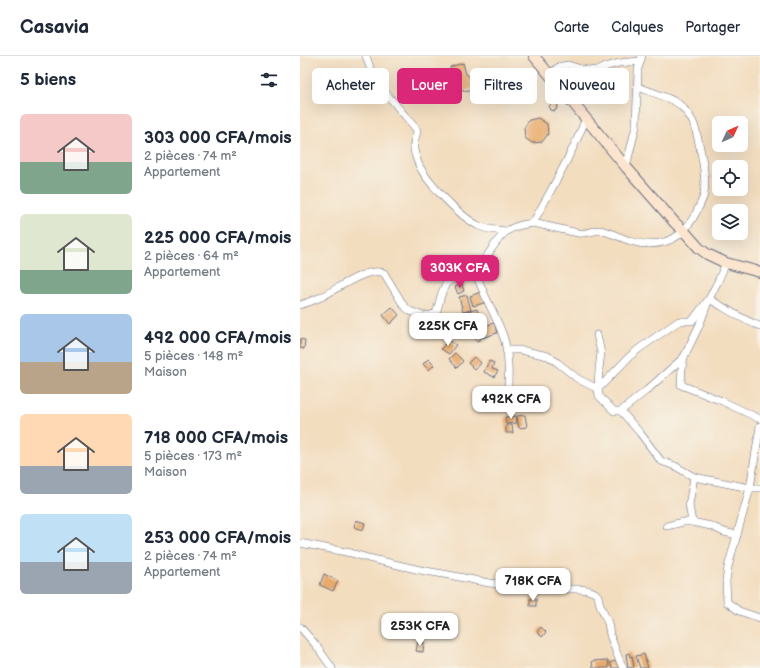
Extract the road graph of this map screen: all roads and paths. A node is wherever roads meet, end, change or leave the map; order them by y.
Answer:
1 (366, 56) edge
2 (534, 56) edge
3 (640, 58) edge
4 (557, 68) edge
5 (578, 68) edge
6 (603, 68) edge
7 (545, 70) edge
8 (638, 87) junction
9 (574, 104) edge
10 (586, 118) junction
11 (626, 167) junction
12 (533, 223) junction
13 (506, 231) junction
14 (684, 231) junction
15 (726, 263) junction
16 (474, 270) junction
17 (760, 272) edge
18 (709, 299) junction
19 (300, 305) edge
20 (760, 326) edge
21 (597, 335) dead end
22 (506, 350) junction
23 (684, 357) junction
24 (598, 389) junction
25 (507, 407) dead end
26 (621, 412) junction
27 (760, 419) edge
28 (760, 426) edge
29 (694, 477) junction
30 (750, 488) junction
31 (760, 488) edge
32 (692, 522) junction
33 (667, 526) dead end
34 (737, 535) junction
35 (300, 543) edge
36 (760, 618) edge
37 (300, 627) edge
38 (332, 668) edge
39 (623, 668) edge

1 - 13 street
2 - 7 street
3 - 6 street
3 - 8 street
4 - 5 street
8 - 11 street
8 - 14 street
9 - 10 street
10 - 11 street
10 - 12 street
11 - 14 street
12 - 13 street
12 - 14 street
13 - 16 street
14 - 15 street
15 - 17 street
15 - 18 street
16 - 19 street
16 - 22 street
18 - 20 street
18 - 23 street
18 - 24 street
21 - 24 street
22 - 24 street
22 - 25 street
23 - 26 street
23 - 27 street
24 - 26 street
26 - 29 street
28 - 30 street
29 - 30 street
29 - 32 street
30 - 31 street
30 - 34 street
32 - 33 street
32 - 34 street
34 - 36 street
35 - 39 street
37 - 38 street

